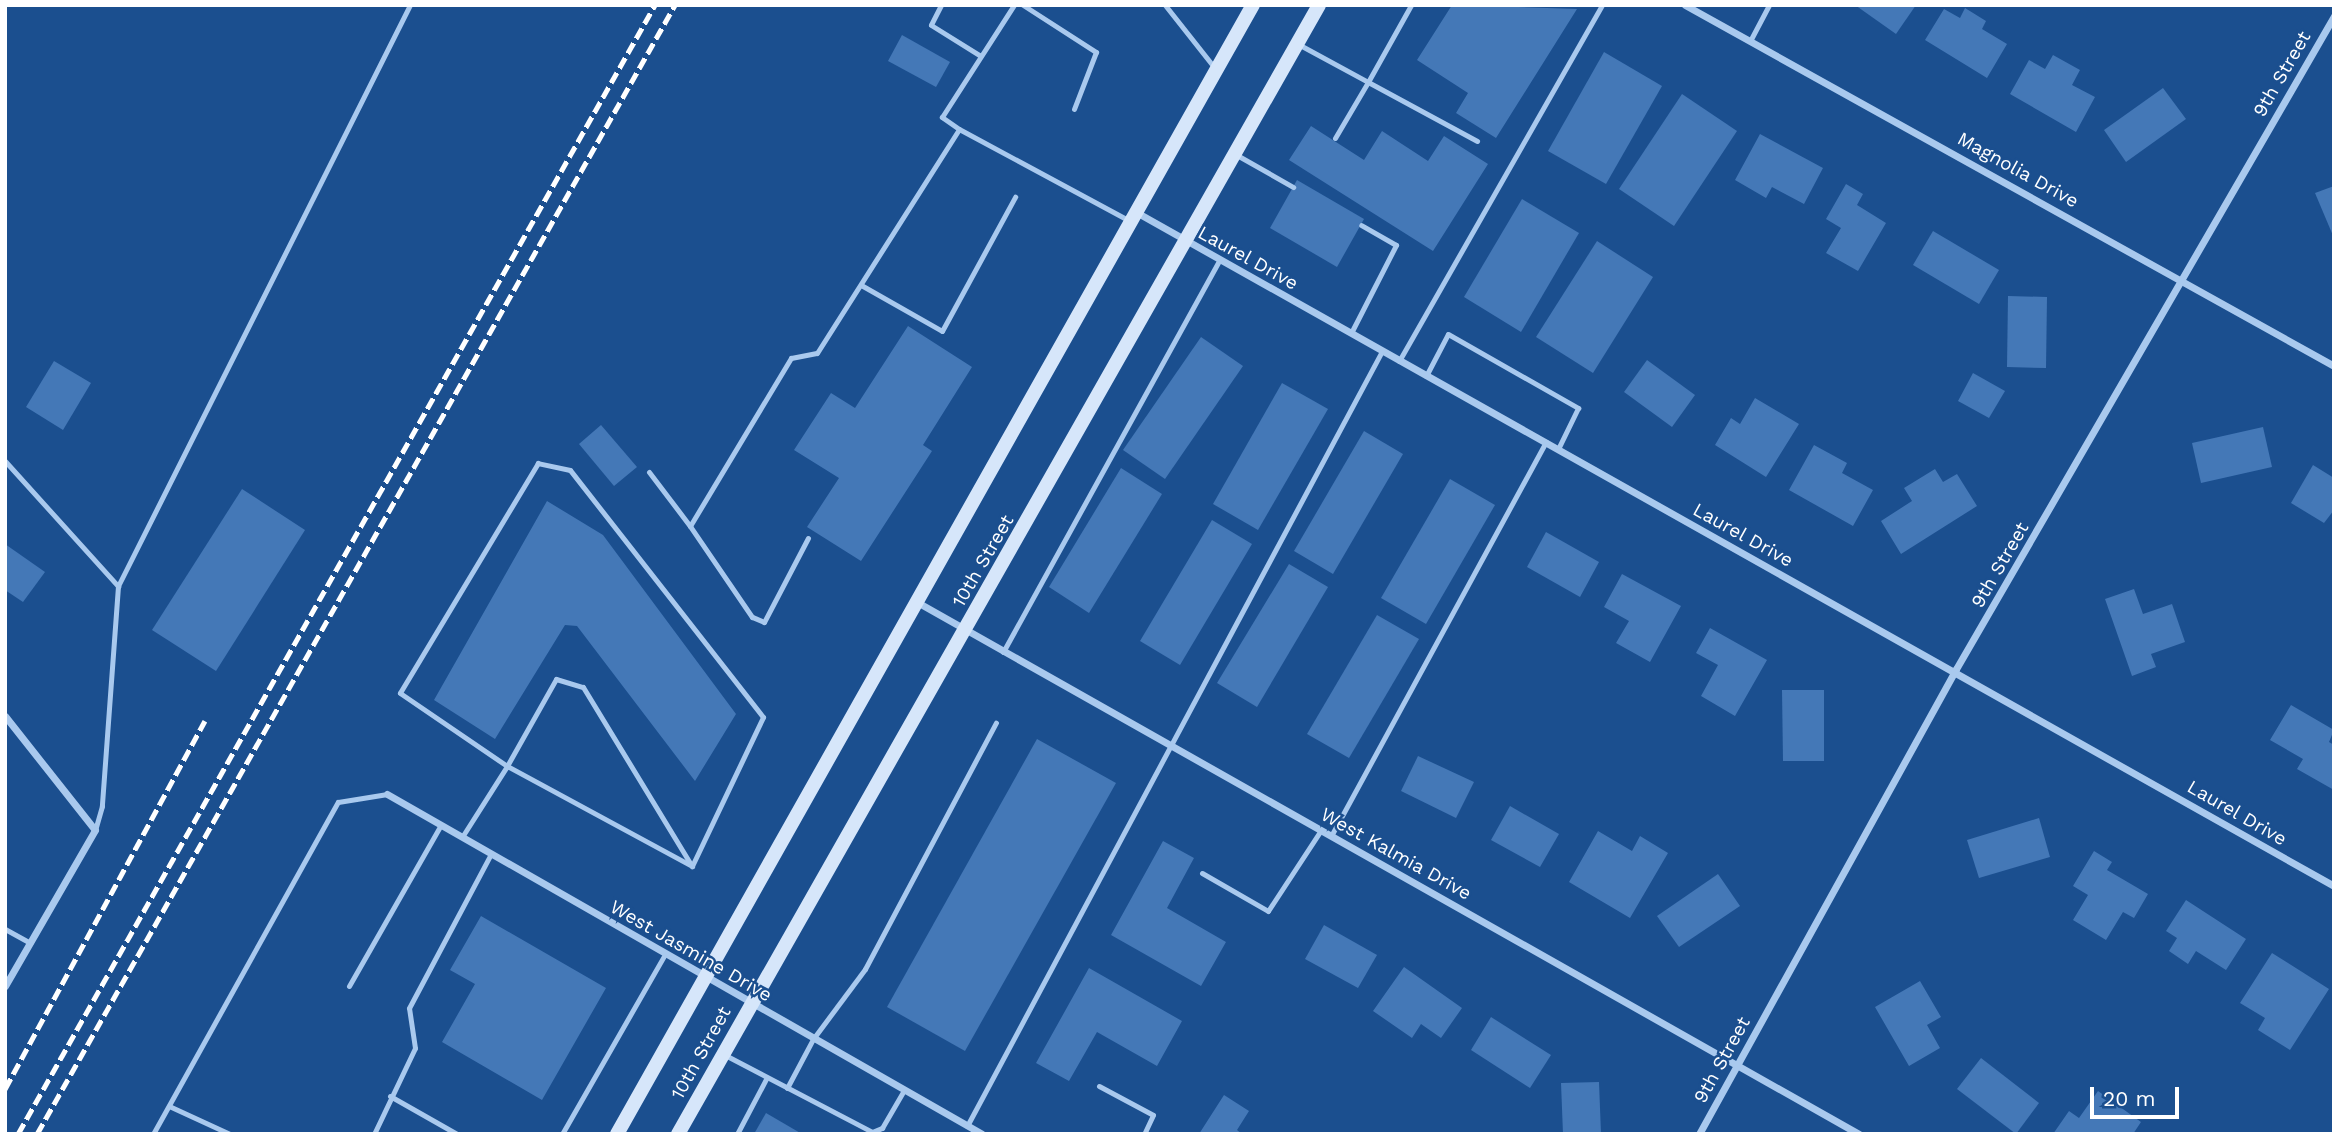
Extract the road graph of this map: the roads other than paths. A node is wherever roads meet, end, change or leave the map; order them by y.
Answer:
1 (410, 5) edge
2 (941, 5) edge
3 (1014, 5) edge
4 (1023, 5) edge
5 (1164, 5) edge
6 (1253, 5) edge
7 (1319, 5) edge
8 (1411, 5) edge
9 (1602, 5) edge
10 (1685, 5) edge
11 (1769, 5) edge
12 (2334, 16) edge
13 (1750, 41) junction
14 (1297, 44) junction
15 (979, 55) junction
16 (1216, 70) junction
17 (1368, 82) junction
18 (1073, 109) dead end
19 (959, 129) junction
20 (1335, 138) dead end
21 (1477, 141) dead end
22 (1236, 154) junction
23 (1293, 187) dead end
24 (1015, 197) dead end
25 (1134, 217) junction
26 (1361, 225) dead end
27 (1185, 242) junction
28 (1219, 261) junction
29 (2186, 280) junction
30 (861, 285) junction
31 (1351, 333) junction
32 (1382, 351) junction
33 (1399, 361) junction
34 (2334, 366) edge
35 (1426, 376) junction
36 (1546, 442) junction
37 (1558, 449) junction
38 (5, 461) edge
39 (649, 472) dead end
40 (690, 526) junction
41 (808, 538) dead end
42 (118, 586) junction
43 (917, 601) junction
44 (965, 631) junction
45 (1003, 652) junction
46 (1956, 669) junction
47 (5, 716) edge
48 (996, 723) dead end
49 (1167, 744) junction
50 (507, 766) junction
51 (387, 794) joint
52 (441, 825) junction
53 (95, 830) junction
54 (1321, 830) junction
55 (1331, 835) junction
56 (462, 838) junction
57 (491, 854) junction
58 (692, 866) junction
59 (1202, 873) dead end
60 (2334, 886) edge
61 (5, 929) edge
62 (30, 943) junction
63 (665, 954) junction
64 (706, 977) junction
65 (5, 986) edge
66 (349, 986) dead end
67 (750, 1004) junction
68 (813, 1039) junction
69 (722, 1054) junction
70 (1738, 1064) junction
71 (767, 1077) junction
72 (1099, 1086) dead end
73 (787, 1088) junction
74 (904, 1090) junction
75 (390, 1096) junction
76 (169, 1106) junction
77 (967, 1126) junction
78 (153, 1134) edge
79 (230, 1134) edge
80 (374, 1134) edge
81 (457, 1134) edge
82 (562, 1134) edge
83 (617, 1134) edge
84 (678, 1134) edge
85 (737, 1134) edge
86 (982, 1134) edge
87 (1144, 1134) edge
88 (1699, 1134) edge
89 (1859, 1134) edge

1 - 42 lane
2 - 15 lane
3 - 15 lane
4 - 18 lane
5 - 16 lane
6 - 16 main road, 10th Street
7 - 14 main road, 10th Street
8 - 17 lane
9 - 33 lane
10 - 13 street, Magnolia Drive
11 - 13 lane
12 - 29 street, 9th Street
13 - 29 street, Magnolia Drive
14 - 17 lane
14 - 22 main road, 10th Street
15 - 19 lane
16 - 25 main road, 10th Street
17 - 20 lane
17 - 21 lane
19 - 25 lane
19 - 30 lane
22 - 23 lane
22 - 27 main road, 10th Street
24 - 30 lane
25 - 27 street, Laurel Drive
25 - 43 main road, 10th Street
26 - 31 lane
27 - 28 street, Laurel Drive
27 - 44 main road, 10th Street
28 - 31 street, Laurel Drive
28 - 45 lane
29 - 34 street, Magnolia Drive
29 - 46 street, 9th Street
30 - 40 lane
31 - 32 street, Laurel Drive
32 - 33 street, Laurel Drive
32 - 49 lane
33 - 35 street, Laurel Drive
35 - 36 street, Laurel Drive
35 - 37 lane
36 - 37 street, Laurel Drive
36 - 55 lane
37 - 46 street, Laurel Drive
38 - 42 lane
39 - 40 lane
40 - 41 lane
42 - 53 lane
43 - 44 street, West Kalmia Drive
43 - 64 main road, 10th Street
44 - 45 street, West Kalmia Drive
44 - 67 main road, 10th Street
45 - 49 street, West Kalmia Drive
46 - 60 street, Laurel Drive
46 - 70 street, 9th Street
47 - 53 street
48 - 68 lane
49 - 54 street, West Kalmia Drive
49 - 77 lane
50 - 56 lane
50 - 58 lane
50 - 58 lane
50 - 58 lane
51 - 52 street, West Jasmine Drive
51 - 76 lane
52 - 56 street, West Jasmine Drive
52 - 66 lane
53 - 62 street
54 - 55 street, West Kalmia Drive
54 - 59 lane
55 - 70 street, West Kalmia Drive
56 - 57 street, West Jasmine Drive
57 - 63 street, West Jasmine Drive
57 - 75 lane
61 - 62 lane
62 - 65 street
63 - 64 street, West Jasmine Drive
63 - 82 lane
64 - 67 street, West Jasmine Drive
64 - 83 main road, 10th Street
67 - 68 street, West Jasmine Drive
67 - 69 main road, 10th Street
68 - 73 lane
68 - 74 street, West Jasmine Drive
69 - 71 lane
69 - 84 main road, 10th Street
70 - 88 street, 9th Street
70 - 89 street, West Kalmia Drive
71 - 73 lane
71 - 85 lane
72 - 87 lane
73 - 74 lane
74 - 77 street, West Jasmine Drive
75 - 80 lane
75 - 81 lane
76 - 78 lane
76 - 79 lane
77 - 86 street, West Jasmine Drive

